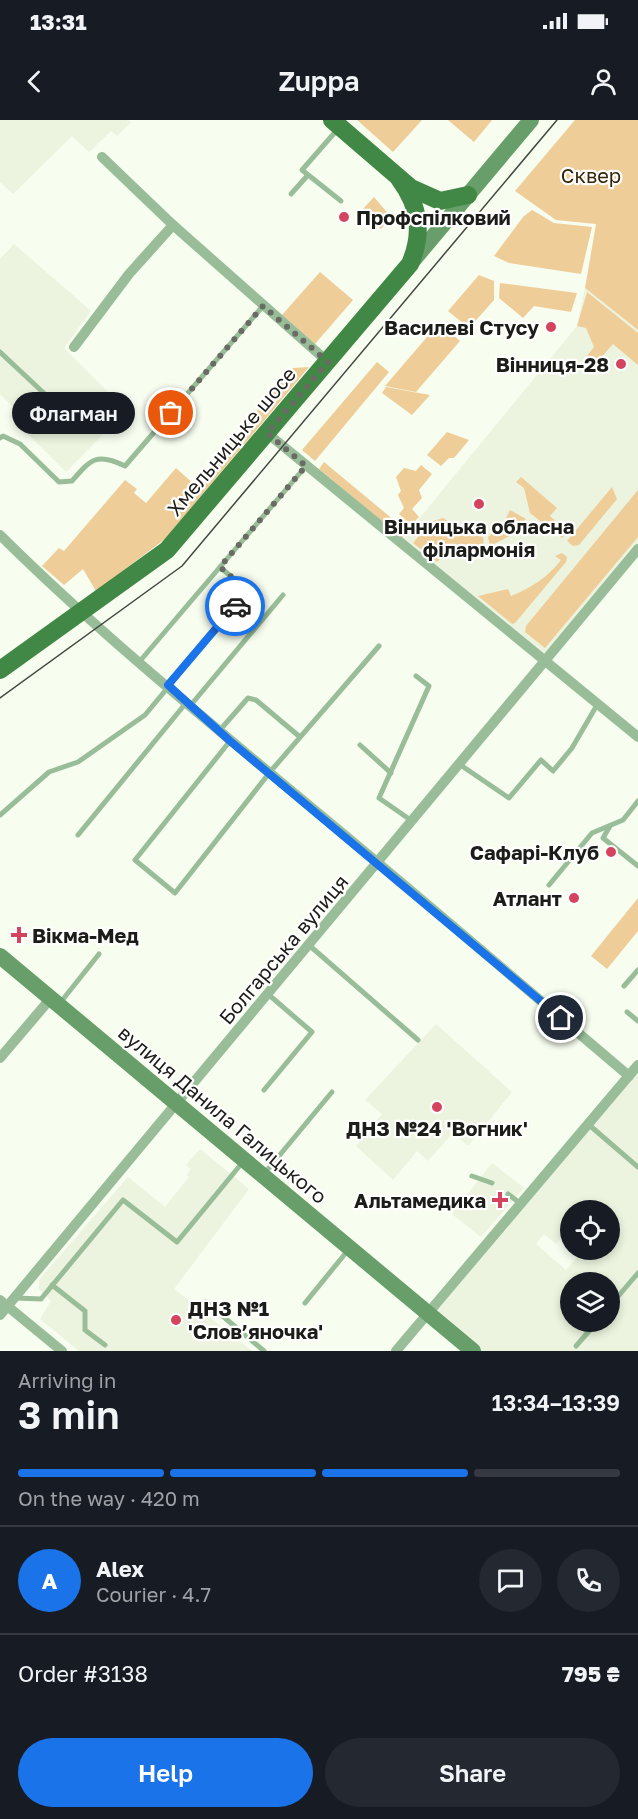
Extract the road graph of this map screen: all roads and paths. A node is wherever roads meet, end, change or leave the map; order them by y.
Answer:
1 (531, 120) edge
2 (336, 123) edge
3 (102, 157) dead end
4 (308, 176) junction
5 (400, 180) junction
6 (291, 194) dead end
7 (468, 195) junction
8 (341, 201) dead end
9 (173, 225) junction
10 (410, 264) junction
11 (263, 306) junction
12 (74, 347) dead end
13 (0, 352) edge
14 (328, 362) junction
15 (48, 397) dead end
16 (267, 433) junction
17 (0, 438) edge
18 (306, 466) junction
19 (0, 535) edge
20 (638, 549) edge
21 (220, 567) junction
22 (283, 595) dead end
23 (81, 612) junction
24 (379, 646) dead end
25 (140, 662) junction
26 (545, 662) junction
27 (0, 670) edge
28 (416, 676) dead end
29 (168, 685) junction
30 (189, 704) junction
31 (597, 705) junction
32 (219, 731) junction
33 (300, 737) junction
34 (638, 737) edge
35 (230, 741) junction
36 (360, 745) dead end
37 (459, 764) junction
38 (270, 772) junction
39 (391, 772) junction
40 (638, 801) edge
41 (0, 815) edge
42 (412, 821) junction
43 (611, 825) junction
44 (78, 835) dead end
45 (378, 862) junction
46 (638, 866) edge
47 (549, 885) dead end
48 (310, 946) junction
49 (99, 954) dead end
50 (0, 956) edge
51 (638, 970) edge
52 (624, 986) dead end
53 (269, 994) junction
54 (55, 1002) junction
55 (627, 1012) dead end
56 (638, 1022) edge
57 (418, 1040) dead end
58 (0, 1058) edge
59 (638, 1065) edge
60 (629, 1076) junction
61 (264, 1090) dead end
62 (332, 1092) dead end
63 (177, 1103) junction
64 (588, 1124) junction
65 (244, 1160) junction
66 (638, 1167) edge
67 (263, 1175) junction
68 (472, 1176) dead end
69 (492, 1183) dead end
70 (508, 1194) dead end
71 (521, 1204) junction
72 (350, 1248) junction
73 (638, 1273) edge
74 (52, 1285) junction
75 (620, 1294) edge
76 (206, 1302) dead end
77 (305, 1303) dead end
78 (5, 1305) edge
79 (428, 1313) junction
80 (588, 1332) edge
81 (105, 1346) dead end
82 (576, 1346) dead end
83 (62, 1351) edge
84 (264, 1351) edge
85 (396, 1351) edge
86 (473, 1351) edge

1 - 7 main road, Хмельницьке шосе
2 - 4 lane
2 - 5 main road
3 - 9 street
4 - 6 lane
4 - 8 lane
5 - 7 main road
5 - 10 main road
7 - 10 main road, Хмельницьке шосе
9 - 11 street
9 - 12 street
10 - 14 main road, Хмельницьке шосе
11 - 14 street
11 - 17 lane
13 - 15 lane
14 - 16 main road, Хмельницьке шосе
16 - 18 street
16 - 23 main road, Хмельницьке шосе
18 - 21 lane
18 - 26 street
19 - 23 street
20 - 26 street, Болгарська вулиця
21 - 25 lane
21 - 29 lane
22 - 30 lane
23 - 25 street
23 - 27 main road, Хмельницьке шосе
24 - 33 lane
25 - 29 street
26 - 31 street
26 - 37 street, Болгарська вулиця
28 - 39 lane
29 - 30 street
29 - 41 lane
30 - 32 street
30 - 44 lane
31 - 34 street
31 - 37 lane
32 - 33 lane
32 - 35 street
33 - 38 lane
35 - 38 street
35 - 38 lane
36 - 39 lane
37 - 42 street, Болгарська вулиця
38 - 45 street
39 - 42 lane
40 - 43 lane
42 - 45 street, Болгарська вулиця
43 - 46 lane
43 - 47 lane
45 - 48 street, Болгарська вулиця
45 - 60 street
48 - 53 street, Болгарська вулиця
48 - 57 lane
49 - 54 lane
50 - 54 main road, вулиця Данила Галицького
51 - 52 lane
53 - 61 lane
53 - 63 street, Болгарська вулиця
54 - 58 street
54 - 63 main road, вулиця Данила Галицького
55 - 56 lane
59 - 60 street
60 - 64 street
62 - 67 lane
63 - 65 main road, вулиця Данила Галицького
63 - 78 street, Болгарська вулиця
64 - 66 lane
64 - 71 street
65 - 67 main road, вулиця Данила Галицького
65 - 74 lane
67 - 72 main road, вулиця Данила Галицького
68 - 69 lane
70 - 71 lane
71 - 79 street
72 - 77 lane
72 - 79 main road, вулиця Данила Галицького
73 - 75 lane
74 - 78 lane
74 - 81 lane
76 - 84 lane
78 - 83 street
79 - 85 street
79 - 86 main road, вулиця Данила Галицького
80 - 82 lane

